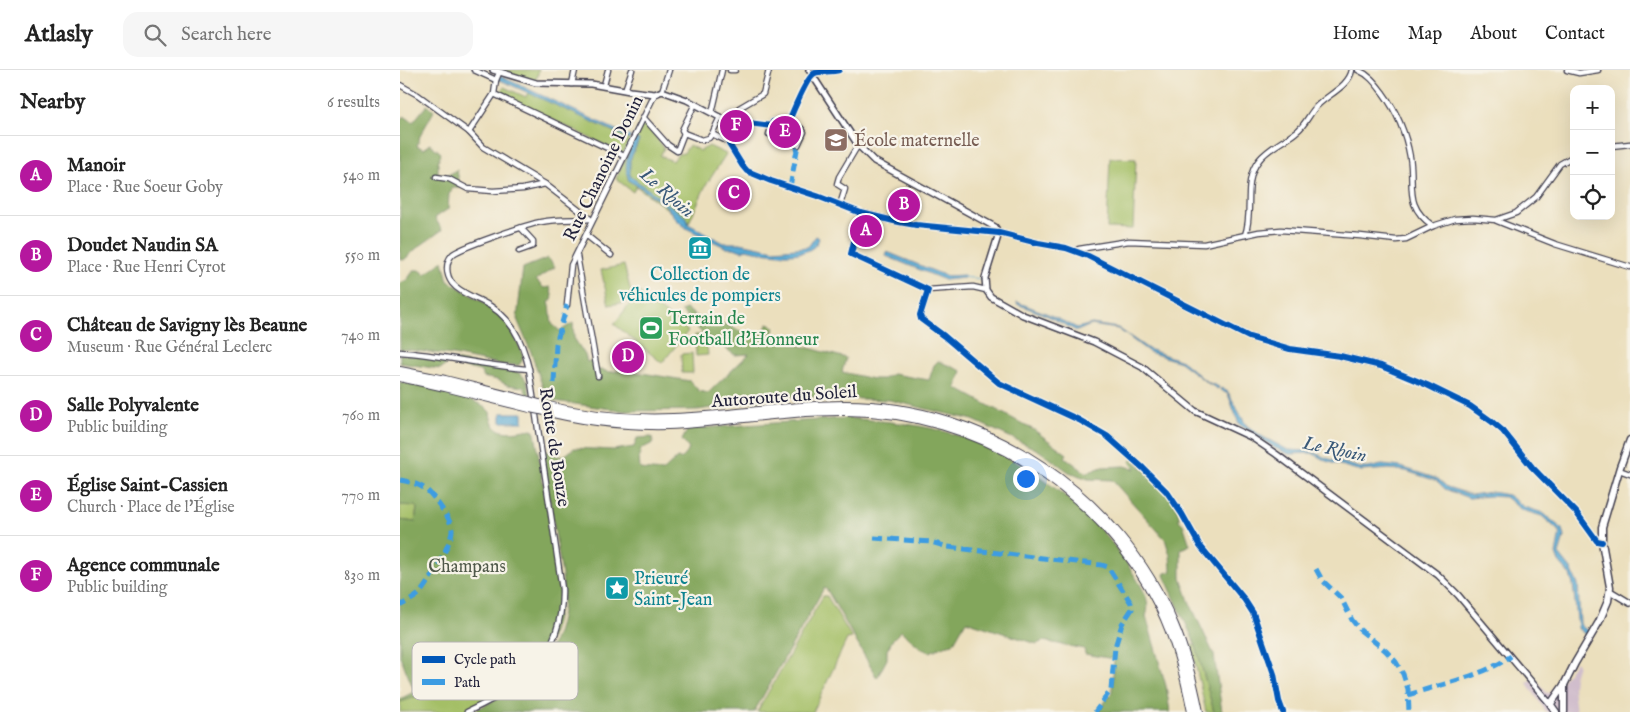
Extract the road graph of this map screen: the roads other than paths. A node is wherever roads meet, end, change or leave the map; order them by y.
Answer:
1 (474, 70) edge
2 (575, 70) edge
3 (608, 70) edge
4 (632, 70) edge
5 (669, 70) edge
6 (722, 70) edge
7 (730, 70) edge
8 (735, 70) edge
9 (769, 70) edge
10 (839, 70) edge
11 (1352, 70) edge
12 (1358, 70) edge
13 (1567, 70) edge
14 (1598, 70) edge
15 (811, 72) edge
16 (496, 75) edge
17 (572, 84) junction
18 (400, 85) edge
19 (604, 85) junction
20 (625, 90) junction
21 (662, 91) junction
22 (494, 94) junction
23 (655, 94) junction
24 (695, 104) junction
25 (712, 113) junction
26 (720, 117) junction
27 (644, 118) junction
28 (731, 122) junction
29 (788, 123) junction
30 (772, 126) junction
31 (469, 132) junction
32 (684, 133) junction
33 (712, 134) junction
34 (729, 142) junction
35 (1630, 144) edge
36 (858, 145) junction
37 (1615, 146) edge
38 (624, 156) junction
39 (1570, 158) edge
40 (436, 177) dead end
41 (545, 184) junction
42 (840, 205) junction
43 (860, 213) junction
44 (591, 220) junction
45 (1496, 220) junction
46 (1433, 226) junction
47 (521, 228) junction
48 (999, 233) junction
49 (586, 235) junction
50 (1245, 235) junction
51 (519, 251) dead end
52 (1075, 251) junction
53 (576, 255) junction
54 (611, 255) dead end
55 (1630, 267) edge
56 (928, 290) junction
57 (986, 290) junction
58 (567, 306) dead end
59 (400, 352) edge
60 (529, 369) junction
61 (400, 371) edge
62 (598, 376) dead end
63 (400, 377) edge
64 (530, 405) junction
65 (539, 407) junction
66 (1630, 440) edge
67 (1619, 470) junction
68 (1630, 474) edge
69 (1602, 542) junction
70 (1610, 591) junction
71 (1630, 603) edge
72 (552, 642) edge
73 (1562, 688) junction
74 (1544, 696) junction
75 (490, 700) edge
76 (1563, 701) junction
77 (1554, 708) edge
78 (467, 712) edge
79 (1192, 712) edge
80 (1198, 712) edge
81 (1283, 712) edge
82 (1564, 712) edge

1 - 16 street
2 - 17 street
3 - 19 street
4 - 20 street
5 - 21 street
6 - 25 street
7 - 8 street
9 - 28 street
10 - 15 street
11 - 50 street
12 - 46 street
13 - 14 street
15 - 29 street
15 - 36 street
16 - 17 street
16 - 22 street
17 - 19 street
18 - 31 street
19 - 20 street
20 - 23 street
21 - 23 street
21 - 24 street
22 - 31 street
22 - 38 street
23 - 27 street, Rue Chanoine Donin
24 - 25 street
24 - 32 street
25 - 26 street
26 - 28 street
26 - 33 street
27 - 32 street
27 - 38 street, Rue Chanoine Donin
28 - 30 street
28 - 34 street
29 - 30 street
29 - 30 street
31 - 41 street
32 - 33 street
33 - 34 street
34 - 42 street
35 - 37 street
36 - 42 street
36 - 48 street
38 - 44 street, Rue Chanoine Donin
39 - 45 street
40 - 41 street
41 - 44 street
42 - 43 street
43 - 48 street
43 - 56 street
44 - 47 street, Route de Bouze
44 - 49 street, Rue Chanoine Donin
45 - 46 street
45 - 55 street
46 - 50 street
47 - 51 street
47 - 60 street, Route de Bouze
48 - 52 street
48 - 57 street
49 - 53 street, Rue Chanoine Donin
49 - 54 street
50 - 52 street
52 - 69 street
53 - 58 street, Rue Chanoine Donin
53 - 62 street
56 - 57 street
56 - 81 street
57 - 74 street
59 - 60 street
60 - 72 street, Route de Bouze
61 - 64 highway, Autoroute du Soleil
63 - 64 highway, Autoroute du Soleil
64 - 65 highway, Autoroute du Soleil, bridge
65 - 79 highway, Autoroute du Soleil
65 - 80 highway, Autoroute du Soleil
66 - 67 main road
67 - 68 street
67 - 69 main road
69 - 70 main road
70 - 71 street
70 - 73 main road
73 - 74 street
73 - 76 main road
73 - 77 main road
74 - 77 street
75 - 78 street, Route de Bouze
76 - 77 main road
76 - 82 main road

